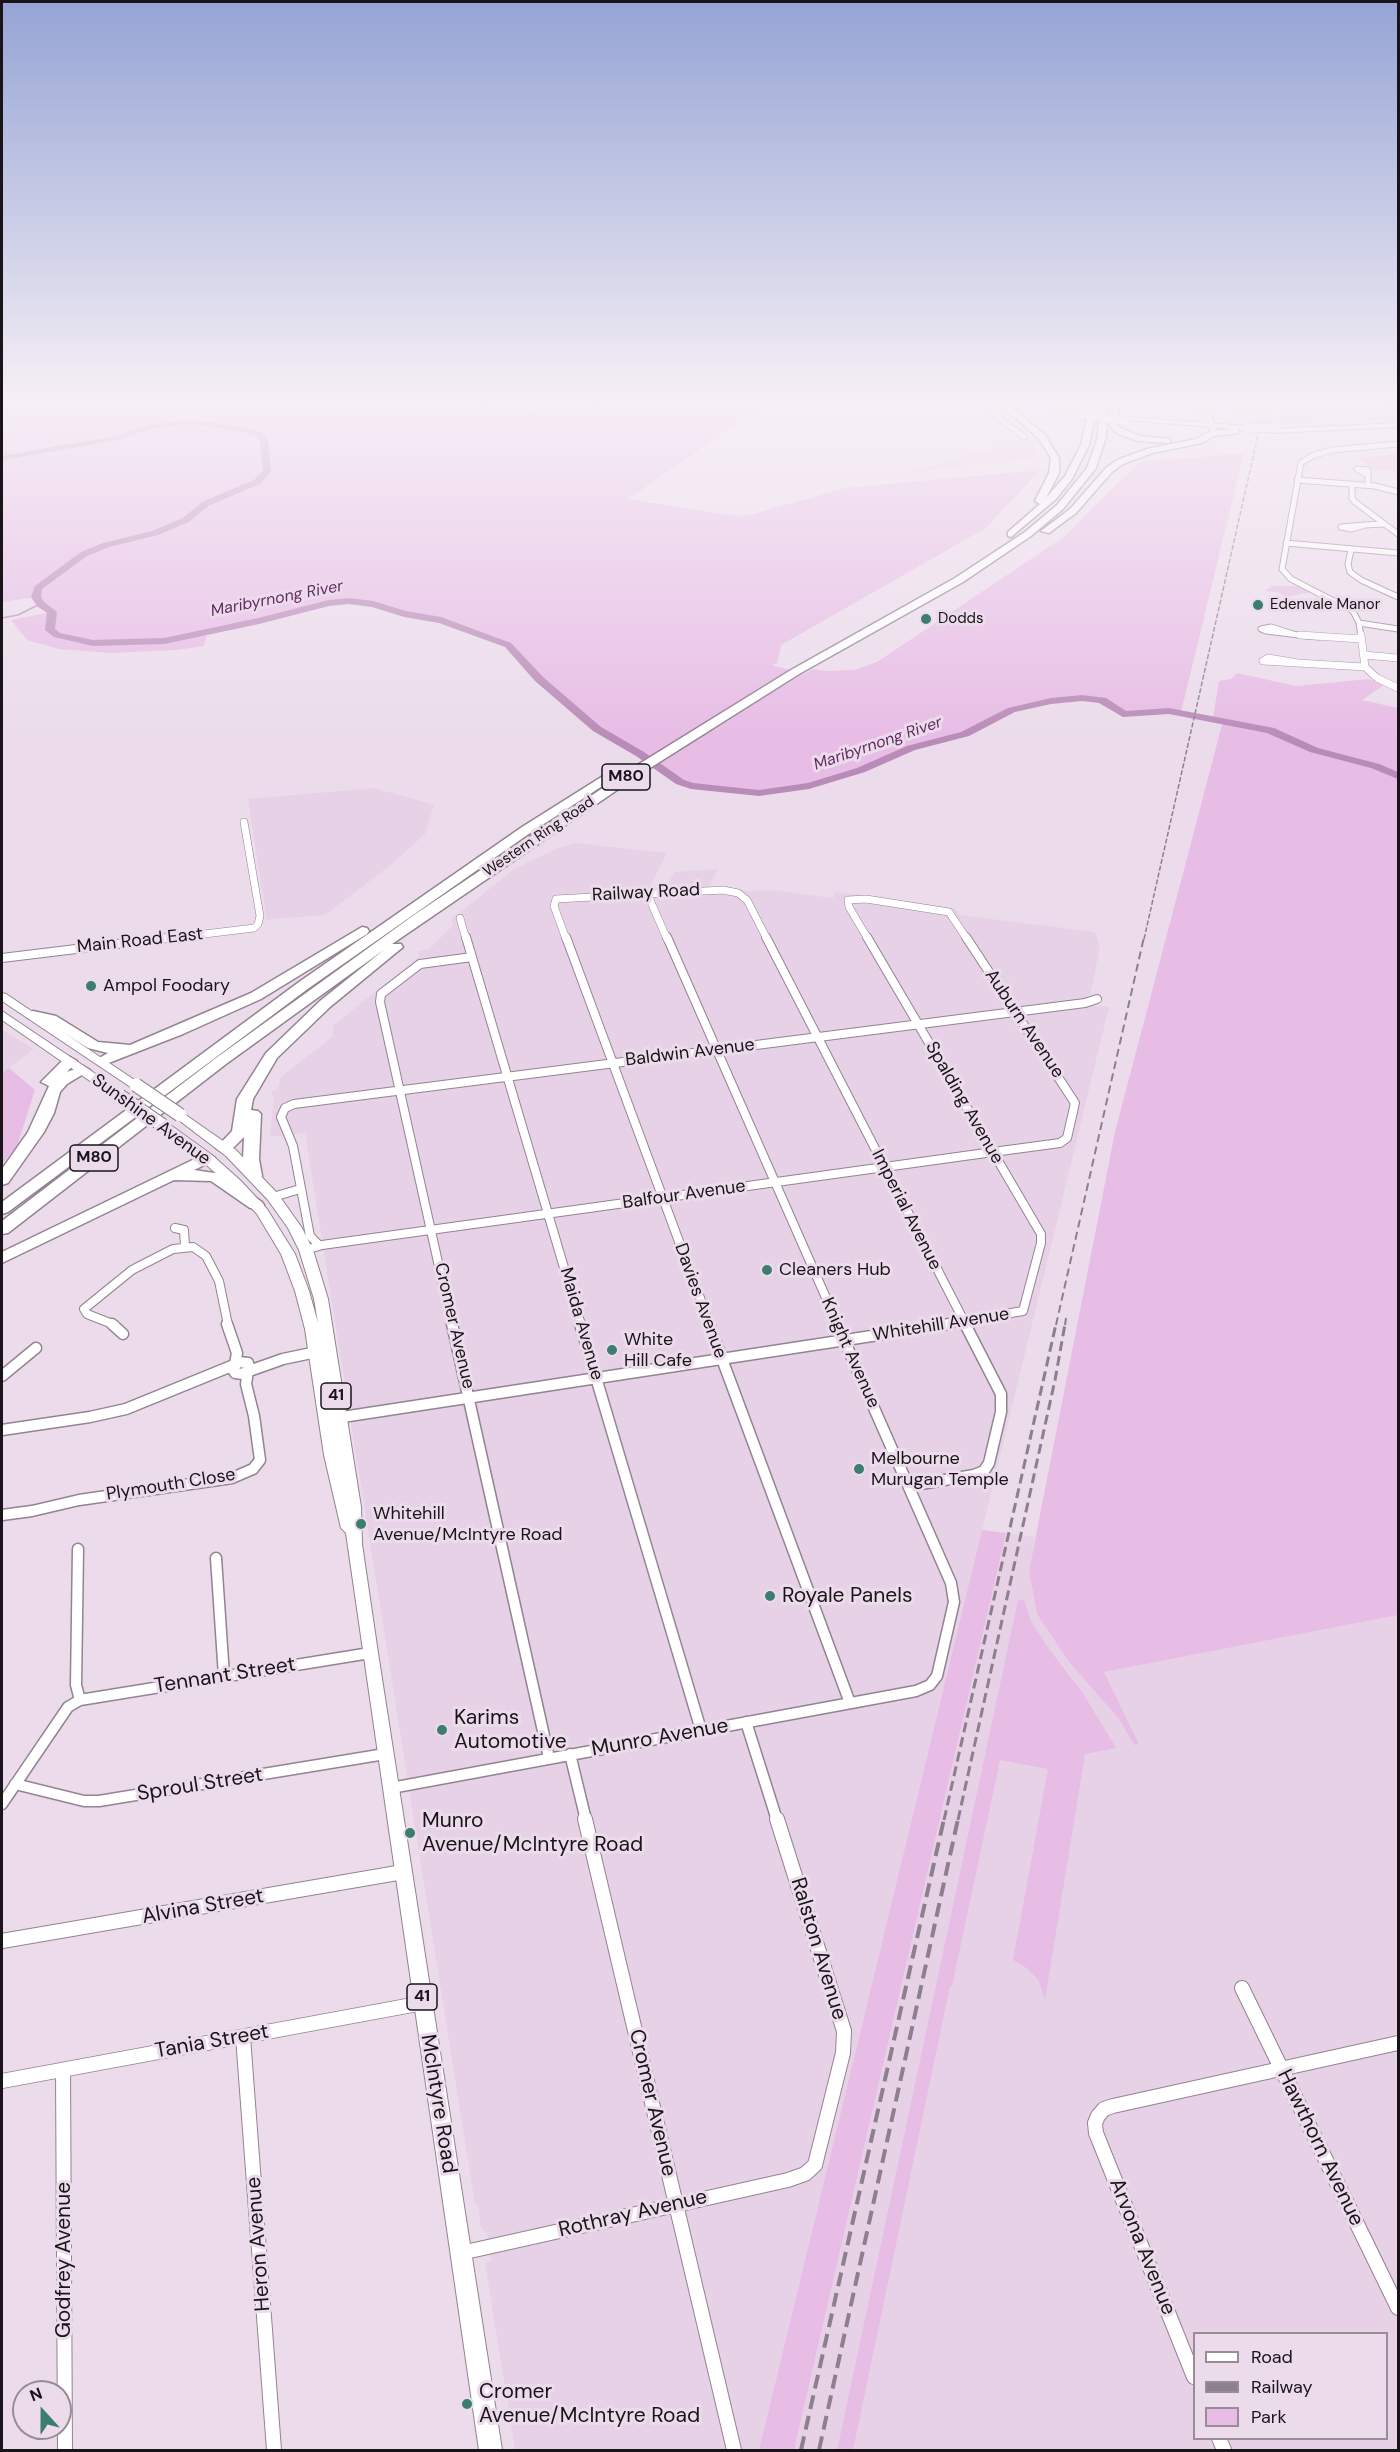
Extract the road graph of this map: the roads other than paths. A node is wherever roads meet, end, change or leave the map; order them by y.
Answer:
1 (1032, 514) edge
2 (1034, 514) edge
3 (1051, 514) edge
4 (1070, 514) edge
5 (1291, 514) edge
6 (1371, 514) edge
7 (1029, 519) junction
8 (1384, 524) junction
9 (1366, 525) dead end
10 (1398, 534) edge
11 (1286, 543) junction
12 (1351, 550) junction
13 (1398, 553) edge
14 (956, 574) junction
15 (935, 580) dead end
16 (1398, 597) edge
17 (1359, 624) junction
18 (1398, 629) edge
19 (1293, 634) dead end
20 (1361, 639) junction
21 (1364, 655) junction
22 (1398, 658) edge
23 (1298, 663) dead end
24 (1365, 668) junction
25 (1398, 688) edge
26 (244, 822) dead end
27 (434, 890) junction
28 (462, 890) junction
29 (735, 892) joint
30 (647, 893) junction
31 (556, 899) joint
32 (848, 900) joint
33 (460, 918) dead end
34 (2, 956) edge
35 (472, 957) junction
36 (2, 996) edge
37 (1097, 999) dead end
38 (1016, 1012) junction
39 (33, 1015) junction
40 (2, 1016) edge
41 (917, 1024) junction
42 (818, 1037) junction
43 (133, 1048) junction
44 (716, 1050) junction
45 (101, 1061) junction
46 (612, 1062) junction
47 (77, 1066) junction
48 (508, 1076) junction
49 (256, 1083) junction
50 (400, 1090) junction
51 (285, 1108) joint
52 (1063, 1142) joint
53 (224, 1148) junction
54 (993, 1152) junction
55 (207, 1158) junction
56 (885, 1167) junction
57 (254, 1176) junction
58 (2, 1180) edge
59 (161, 1182) junction
60 (775, 1182) junction
61 (300, 1190) junction
62 (273, 1197) junction
63 (663, 1198) junction
64 (256, 1205) junction
65 (2, 1209) edge
66 (549, 1214) junction
67 (175, 1228) dead end
68 (2, 1229) edge
69 (432, 1230) junction
70 (185, 1247) junction
71 (312, 1248) junction
72 (285, 1249) junction
73 (2, 1258) edge
74 (1021, 1312) joint
75 (964, 1322) junction
76 (123, 1334) dead end
77 (843, 1340) junction
78 (36, 1348) dead end
79 (323, 1351) junction
80 (237, 1353) junction
81 (721, 1359) junction
82 (248, 1367) junction
83 (235, 1369) junction
84 (2, 1376) edge
85 (596, 1378) junction
86 (246, 1384) junction
87 (469, 1397) junction
88 (333, 1418) junction
89 (2, 1430) edge
90 (909, 1486) junction
91 (2, 1515) edge
92 (78, 1549) dead end
93 (216, 1558) dead end
94 (370, 1653) junction
95 (224, 1676) junction
96 (930, 1685) joint
97 (80, 1700) junction
98 (850, 1703) junction
99 (746, 1722) junction
100 (701, 1730) junction
101 (385, 1754) junction
102 (570, 1754) junction
103 (549, 1758) junction
104 (15, 1784) junction
105 (390, 1788) junction
106 (2, 1804) edge
107 (404, 1872) junction
108 (2, 1941) edge
109 (1242, 1988) dead end
110 (423, 2003) junction
111 (243, 2037) junction
112 (1398, 2043) edge
113 (1281, 2069) junction
114 (63, 2070) junction
115 (2, 2081) edge
116 (805, 2175) joint
117 (676, 2205) junction
118 (461, 2253) junction
119 (1398, 2308) edge
120 (1193, 2375) edge
121 (65, 2451) edge
122 (274, 2451) edge
123 (491, 2451) edge
124 (734, 2451) edge

1 - 7 highway
2 - 7 highway, Western Ring Road / M80
3 - 14 highway, Western Ring Road / M80
4 - 14 highway
5 - 11 street
6 - 8 street
7 - 14 highway, Western Ring Road / M80
8 - 9 street
8 - 10 street
11 - 12 street
11 - 17 street
12 - 13 street
12 - 16 street
14 - 28 highway, Western Ring Road / M80
15 - 27 highway, Western Ring Road / M80
17 - 18 street
17 - 20 street
19 - 20 street
20 - 21 street
21 - 22 street
21 - 24 street
23 - 24 street
24 - 25 street
26 - 34 street, Main Road East
27 - 43 highway
27 - 65 highway, Western Ring Road / M80
28 - 49 highway
28 - 68 highway, Western Ring Road / M80
29 - 30 street, Railway Road
29 - 42 street, Imperial Avenue
30 - 31 street, Railway Road
30 - 44 street, Knight Avenue
31 - 46 street, Davies Avenue
32 - 38 street, Auburn Avenue
32 - 41 street, Spalding Avenue
33 - 35 street, Maida Avenue
35 - 48 street, Maida Avenue
35 - 50 street, Cromer Avenue
36 - 39 main road, Sunshine Avenue / 41
37 - 38 street, Baldwin Avenue
38 - 41 street, Baldwin Avenue
38 - 52 street, Auburn Avenue
39 - 43 highway
39 - 45 main road, Sunshine Avenue / 41
40 - 47 main road, Sunshine Avenue / 41
41 - 42 street, Baldwin Avenue
41 - 54 street, Spalding Avenue
42 - 44 street, Baldwin Avenue
42 - 56 street, Imperial Avenue
43 - 45 highway
44 - 46 street, Baldwin Avenue
44 - 60 street, Knight Avenue
45 - 47 main road
45 - 53 main road, Sunshine Avenue / 41, bridge
46 - 48 street, Baldwin Avenue
46 - 63 street, Davies Avenue
47 - 55 main road, Sunshine Avenue / 41, bridge
47 - 58 highway
48 - 50 street, Baldwin Avenue
48 - 66 street, Maida Avenue
49 - 53 highway
49 - 57 highway
50 - 51 street, Baldwin Avenue
50 - 69 street, Cromer Avenue
51 - 61 street, McIntyre Road
52 - 54 street, Balfour Avenue
53 - 55 main road
53 - 57 main road, Sunshine Avenue / 41
54 - 56 street, Balfour Avenue
54 - 74 street, Spalding Avenue
55 - 59 highway
55 - 64 main road, Sunshine Avenue / 41
56 - 60 street, Balfour Avenue
56 - 75 street, Imperial Avenue
57 - 62 main road, Sunshine Avenue / 41
59 - 64 highway
59 - 73 highway
60 - 63 street, Balfour Avenue
60 - 77 street, Knight Avenue
61 - 62 street
61 - 71 street, McIntyre Road
62 - 71 main road, McIntyre Road / 41
62 - 72 main road
63 - 66 street, Balfour Avenue
63 - 81 street, Davies Avenue
64 - 72 main road, Sunshine Avenue / 41
66 - 69 street, Balfour Avenue
66 - 85 street, Maida Avenue
67 - 70 street
69 - 71 street, Balfour Avenue
69 - 87 street, Cromer Avenue
70 - 76 street
70 - 80 street
71 - 72 main road
71 - 79 main road, McIntyre Road / 41
72 - 79 main road, McIntyre Road / 41
74 - 75 street, Whitehill Avenue
75 - 77 street, Whitehill Avenue
75 - 90 street, Imperial Avenue
77 - 81 street, Whitehill Avenue
77 - 90 street, Knight Avenue
78 - 84 street
79 - 82 street
79 - 88 main road, McIntyre Road / 41
80 - 82 street
80 - 83 street
81 - 85 street, Whitehill Avenue
81 - 98 street, Davies Avenue
82 - 83 street
82 - 86 street, Plymouth Close
83 - 86 street, Plymouth Close
83 - 89 street
85 - 87 street, Whitehill Avenue
85 - 100 street, Maida Avenue
86 - 91 street, Plymouth Close
87 - 88 street, Whitehill Avenue
87 - 103 street, Cromer Avenue
88 - 94 main road, McIntyre Road / 41
90 - 96 street, Knight Avenue
92 - 97 street
93 - 95 street
94 - 95 street, Tennant Street
94 - 101 main road, McIntyre Road / 41
95 - 97 street, Tennant Street
96 - 98 street, Munro Avenue
97 - 104 street
98 - 99 street, Munro Avenue
99 - 100 street, Munro Avenue
99 - 116 street, Ralston Avenue
100 - 102 street, Munro Avenue
101 - 104 street, Sproul Street
101 - 105 main road, McIntyre Road / 41
102 - 103 street, Munro Avenue
102 - 117 street, Cromer Avenue
103 - 105 street, Munro Avenue
104 - 106 street
105 - 107 main road, McIntyre Road / 41
107 - 108 street, Alvina Street
107 - 110 main road, McIntyre Road / 41
109 - 113 street, Hawthorn Avenue
110 - 111 street, Tania Street
110 - 118 main road, McIntyre Road / 41
111 - 114 street, Tania Street
111 - 122 street, Heron Avenue
112 - 113 street
113 - 119 street, Hawthorn Avenue
113 - 120 street, Arvona Avenue
114 - 115 street, Tania Street
114 - 121 street, Godfrey Avenue
116 - 117 street, Rothray Avenue
117 - 118 street, Rothray Avenue
117 - 124 street, Cromer Avenue
118 - 123 main road, McIntyre Road / 41

